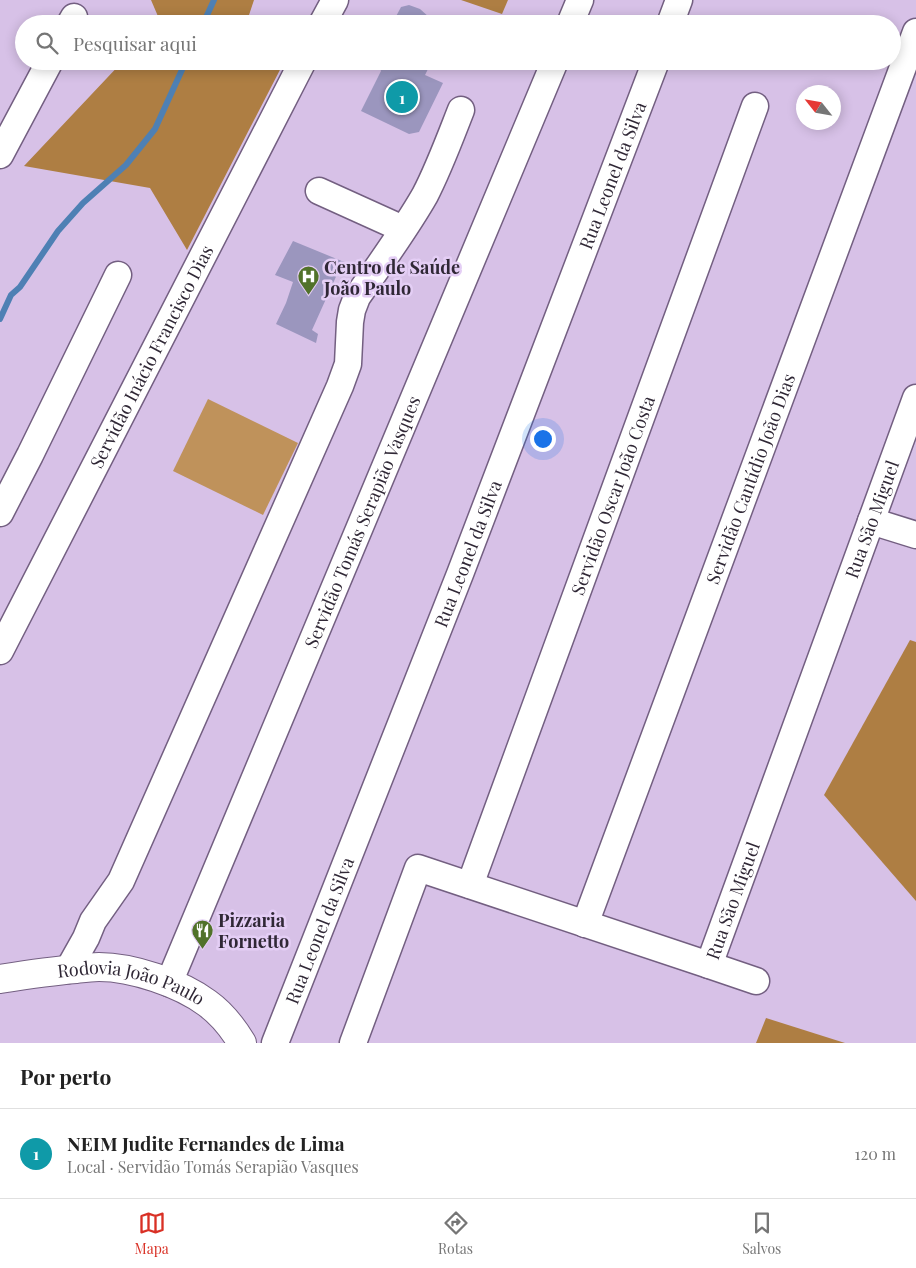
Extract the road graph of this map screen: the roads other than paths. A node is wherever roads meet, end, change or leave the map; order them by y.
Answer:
1 (335, 0) edge
2 (580, 0) edge
3 (679, 0) edge
4 (327, 15) edge
5 (574, 15) edge
6 (673, 15) edge
7 (916, 32) edge
8 (45, 70) edge
9 (298, 70) edge
10 (551, 70) edge
11 (653, 70) edge
12 (755, 106) dead end
13 (461, 110) dead end
14 (0, 155) edge
15 (319, 191) dead end
16 (403, 229) junction
17 (118, 275) dead end
18 (916, 398) edge
19 (0, 513) edge
20 (871, 521) junction
21 (916, 535) edge
22 (0, 651) edge
23 (470, 885) junction
24 (585, 924) junction
25 (709, 966) junction
26 (68, 970) junction
27 (0, 979) edge
28 (756, 981) dead end
29 (169, 983) junction
30 (242, 1043) edge
31 (275, 1043) edge
32 (353, 1043) edge

1 - 4 street
2 - 5 street
3 - 6 street
7 - 24 street, Servidão Cantídio João Dias
8 - 14 street
9 - 22 street, Servidão Inácio Francisco Dias
10 - 29 street, Servidão Tomás Serapião Vasques
11 - 31 street, Rua Leonel da Silva
12 - 23 street, Servidão Oscar João Costa
13 - 16 street
15 - 16 street
16 - 26 street
17 - 19 street
18 - 20 street, Rua São Miguel
20 - 21 street
20 - 25 street, Rua São Miguel
23 - 24 street, Rua São Miguel
23 - 32 street, Rua São Miguel
24 - 25 street, Rua São Miguel
25 - 28 street
26 - 27 main road, Rodovia João Paulo
26 - 29 main road, Rodovia João Paulo
29 - 30 main road, Rodovia João Paulo

